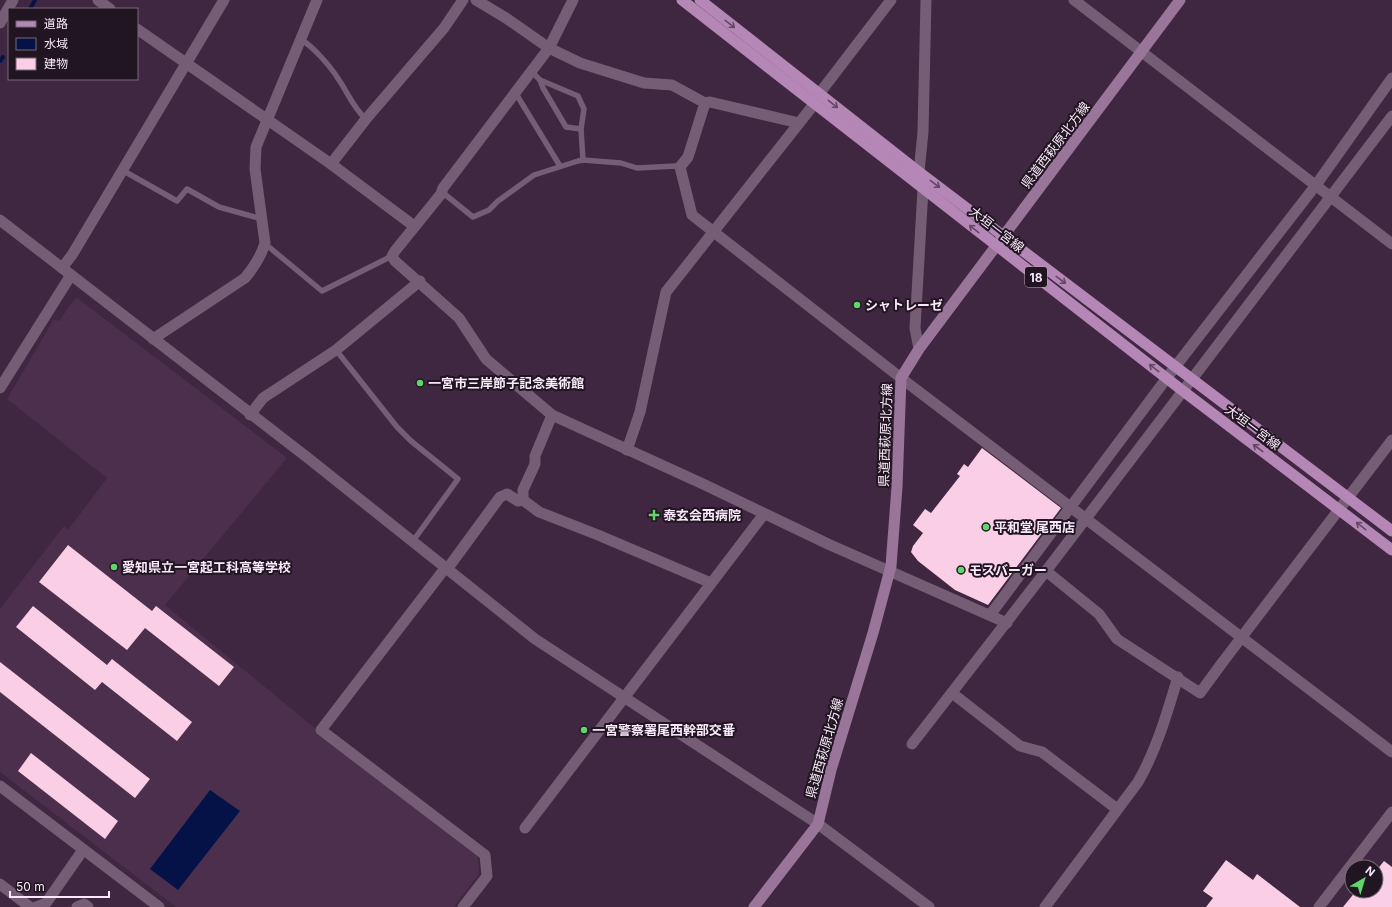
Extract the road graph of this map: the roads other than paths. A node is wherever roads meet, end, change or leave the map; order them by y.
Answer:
1 (98, 0) edge
2 (224, 0) edge
3 (317, 0) edge
4 (463, 0) edge
5 (476, 0) edge
6 (572, 0) edge
7 (682, 0) edge
8 (700, 0) edge
9 (891, 0) edge
10 (926, 0) edge
11 (1074, 0) edge
12 (1180, 0) edge
13 (109, 8) edge
14 (8, 10) edge
15 (0, 24) edge
16 (138, 29) edge
17 (299, 39) junction
18 (549, 48) junction
19 (1142, 51) junction
20 (185, 63) junction
21 (531, 71) junction
22 (1392, 78) edge
23 (540, 80) junction
24 (514, 94) junction
25 (817, 98) junction
26 (705, 103) junction
27 (1392, 116) edge
28 (366, 119) junction
29 (267, 121) junction
30 (799, 123) junction
31 (581, 129) junction
32 (583, 160) junction
33 (331, 164) junction
34 (560, 166) junction
35 (680, 167) junction
36 (122, 170) junction
37 (919, 172) junction
38 (1316, 185) junction
39 (923, 189) junction
40 (441, 192) junction
41 (1331, 197) junction
42 (262, 219) junction
43 (0, 220) edge
44 (414, 226) junction
45 (715, 232) junction
46 (1004, 237) junction
47 (1392, 244) edge
48 (264, 246) junction
49 (997, 246) junction
50 (392, 256) junction
51 (62, 268) junction
52 (71, 275) junction
53 (420, 281) junction
54 (153, 339) junction
55 (919, 349) junction
56 (336, 350) junction
57 (1175, 367) junction
58 (901, 378) junction
59 (1167, 378) junction
60 (1191, 380) junction
61 (0, 388) edge
62 (1183, 391) junction
63 (250, 415) junction
64 (552, 415) junction
65 (1392, 440) edge
66 (627, 450) junction
67 (1348, 496) junction
68 (523, 500) junction
69 (1071, 508) junction
70 (1338, 509) junction
71 (764, 514) junction
72 (1086, 519) junction
73 (1392, 531) edge
74 (413, 541) junction
75 (1392, 550) edge
76 (447, 568) junction
77 (890, 571) junction
78 (1046, 571) junction
79 (710, 582) junction
80 (990, 615) junction
81 (1007, 623) junction
82 (1241, 635) junction
83 (1178, 677) junction
84 (952, 693) junction
85 (624, 697) junction
86 (912, 744) dead end
87 (1392, 752) edge
88 (0, 786) edge
89 (1117, 808) junction
90 (1392, 812) edge
91 (818, 824) junction
92 (524, 828) dead end
93 (83, 850) junction
94 (0, 884) edge
95 (30, 907) edge
96 (36, 907) edge
97 (77, 907) edge
98 (88, 907) edge
99 (159, 907) edge
100 (463, 907) edge
101 (754, 907) edge
102 (929, 907) edge
103 (1045, 907) edge
104 (1319, 907) edge

1 - 13 street
2 - 20 street
3 - 17 street
4 - 28 street
5 - 18 street
6 - 18 street
7 - 25 main road, 大垣一宮線 / 18
8 -> 25 main road, 大垣一宮線 / 18
9 - 25 street
10 - 37 street
11 - 19 street
12 - 19 main road, 県道西萩原北方線
14 - 15 street
16 - 20 street
17 - 28 lane
17 - 29 street
18 - 21 street
18 - 26 street
19 - 38 street
19 - 46 main road, 県道西萩原北方線
20 - 29 street
20 - 36 street
21 - 23 lane
21 - 24 street
22 - 38 street
23 - 31 lane
23 - 31 lane
24 - 34 lane
24 - 40 street
25 - 30 street
25 -> 37 main road, 大垣一宮線 / 18
25 - 39 main road, 大垣一宮線 / 18
26 - 30 street
26 - 35 street
27 - 41 street
28 - 33 street
29 - 33 street
29 - 42 street
30 - 45 street
31 - 32 lane
32 - 34 lane
32 - 35 lane
33 - 44 street
34 - 40 lane
35 - 45 street
36 - 42 lane
36 - 51 street
37 - 39 street
37 -> 46 main road, 大垣一宮線 / 18
38 - 41 street
38 - 57 street
49 -> 39 main road, 大垣一宮線 / 18
39 - 55 street
40 - 44 street
41 - 47 street
41 - 60 street
42 - 48 street
43 - 51 street
44 - 50 street
45 - 58 street
45 - 66 street
46 - 49 main road, 県道西萩原北方線
46 -> 57 main road, 大垣一宮線 / 18
48 - 50 lane
48 - 54 street
49 - 55 main road, 県道西萩原北方線
59 -> 49 main road, 大垣一宮線 / 18
50 - 53 street
51 - 52 street
52 - 54 street
52 - 61 street
53 - 56 street
53 - 64 street
54 - 63 street
55 - 58 main road, 県道西萩原北方線
56 - 63 street
56 - 74 lane
57 - 59 street
57 - 60 main road, 大垣一宮線 / 18
58 - 69 street
58 - 77 main road, 県道西萩原北方線
59 - 62 main road, 大垣一宮線 / 18
59 - 69 street
60 - 62 street
60 - 67 main road, 大垣一宮線 / 18
70 -> 62 main road, 大垣一宮線 / 18
62 - 72 street
63 - 74 street
64 - 66 street
64 - 68 street
65 - 67 street
66 - 71 street
67 - 70 street
67 - 73 main road, 大垣一宮線 / 18
68 - 76 street
68 - 79 street
69 - 72 street
69 - 80 street
75 -> 70 main road, 大垣一宮線 / 18
70 - 82 street
71 - 77 street
71 - 79 street
72 - 78 street
72 - 82 street
74 - 76 street
76 - 85 street
76 - 100 street
77 - 80 street
77 - 91 main road, 県道西萩原北方線
78 - 81 street
78 - 83 street
79 - 85 street
80 - 81 street
81 - 84 street
82 - 83 street
82 - 87 street
83 - 89 street
84 - 86 street
84 - 89 street
85 - 91 street
85 - 92 street
88 - 93 street
89 - 103 street
90 - 104 street
91 - 101 main road, 県道西萩原北方線
91 - 102 street
93 - 96 street
93 - 99 street
94 - 95 street
97 - 98 street

